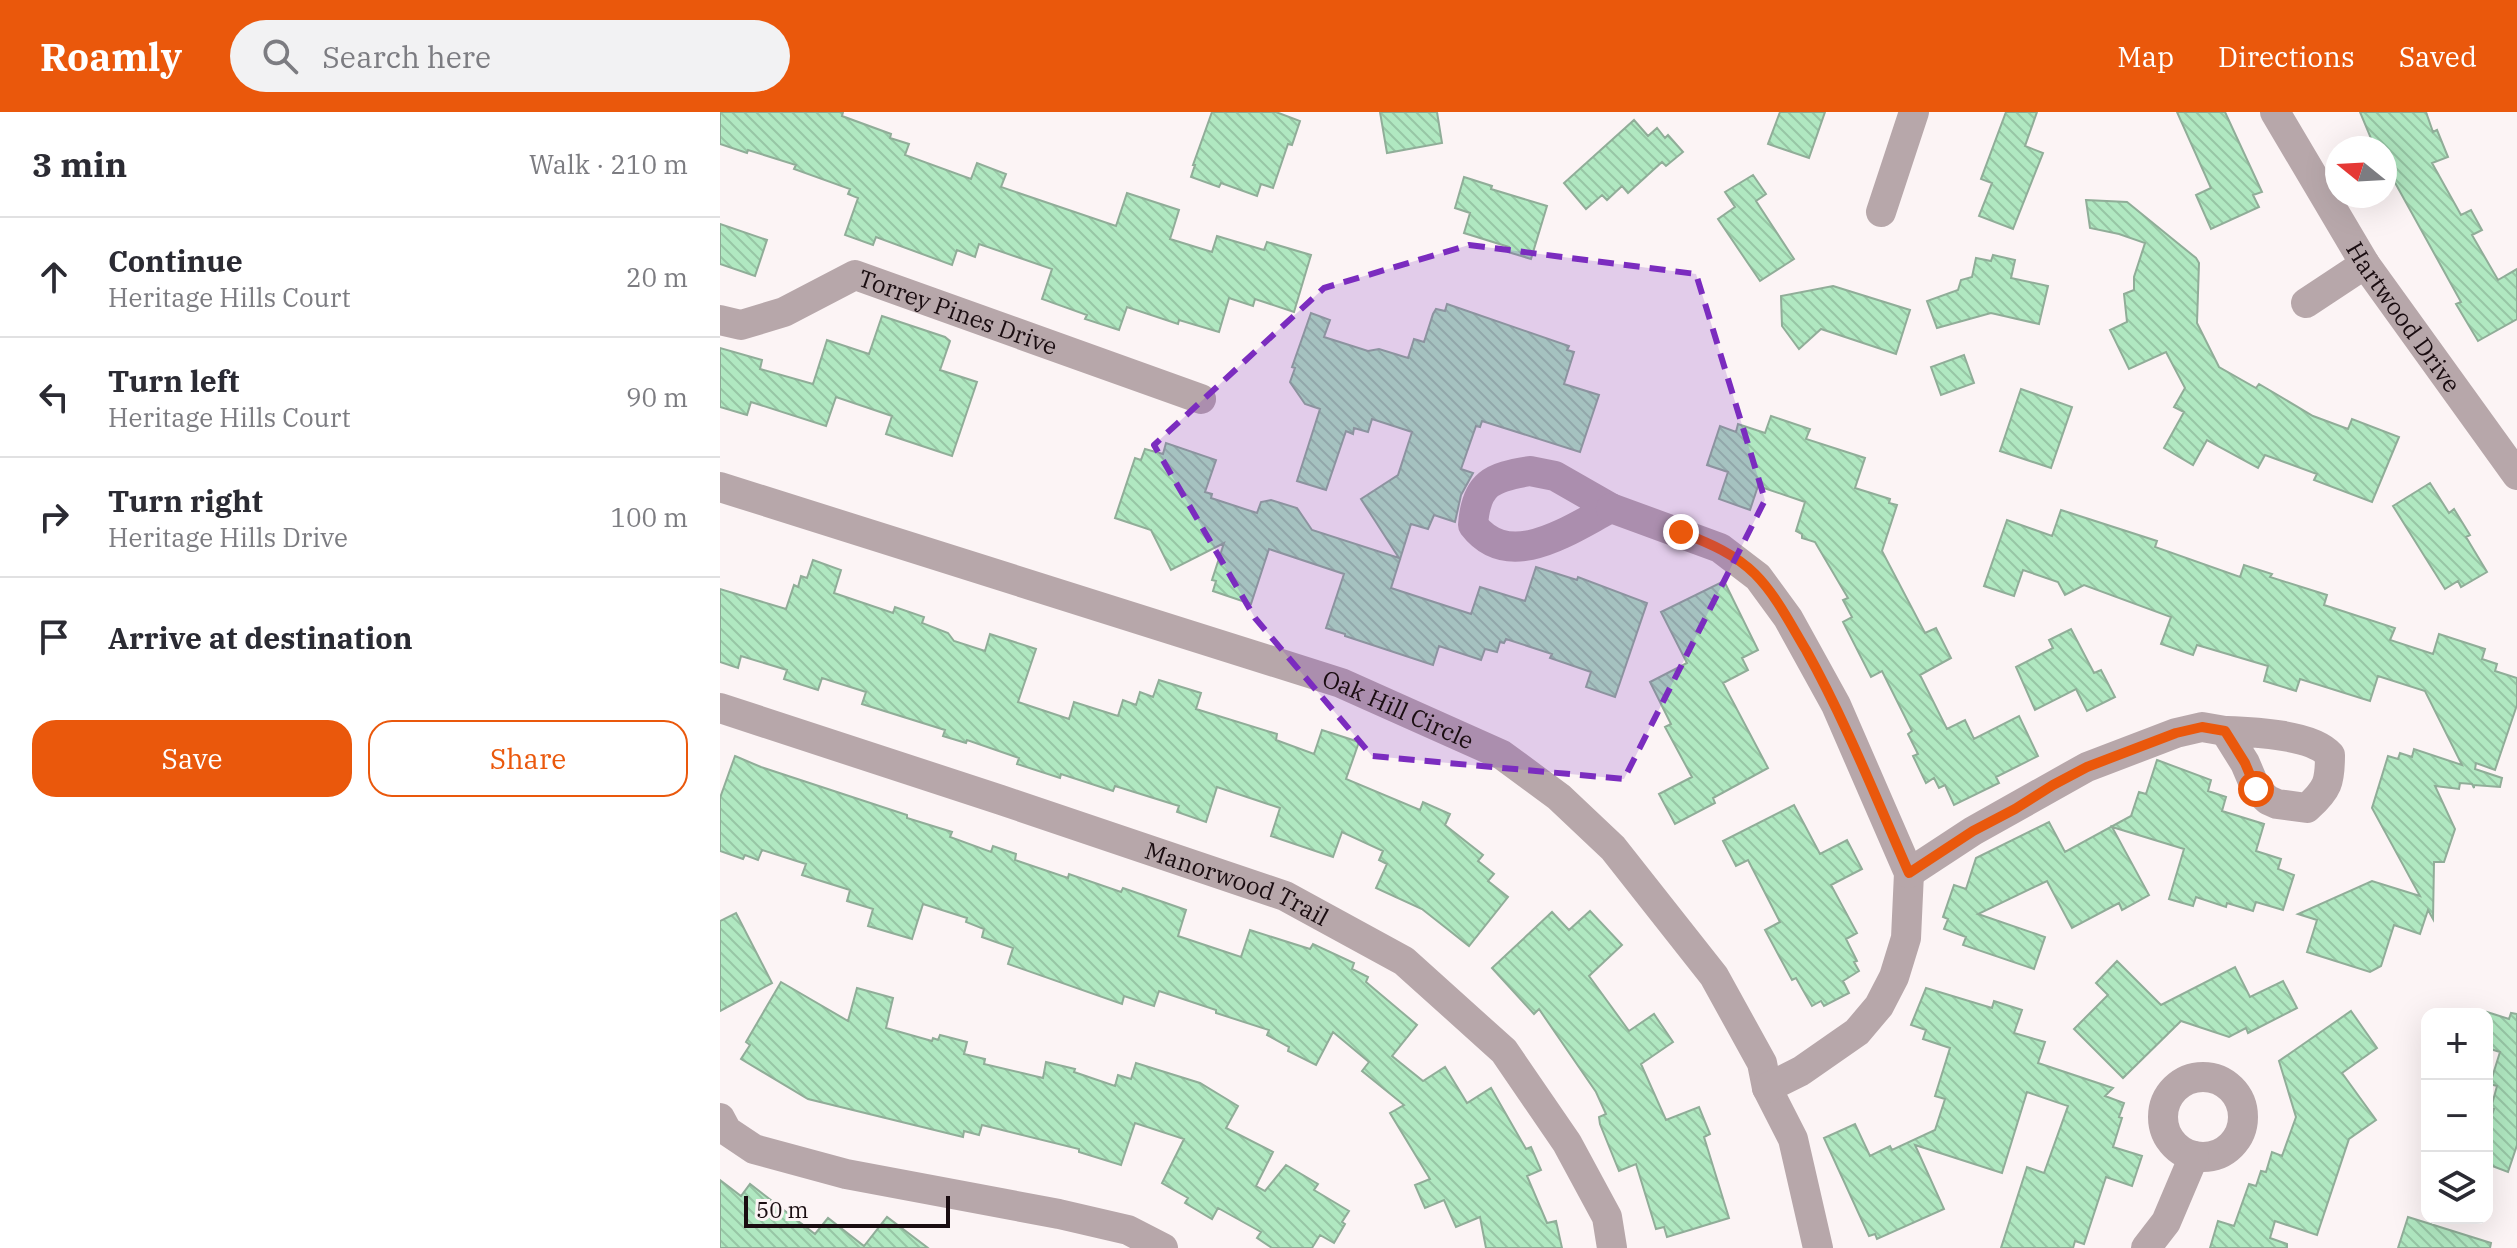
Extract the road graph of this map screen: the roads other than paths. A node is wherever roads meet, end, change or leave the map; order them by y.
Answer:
1 (1914, 112) edge
2 (2275, 112) edge
3 (1881, 212) dead end
4 (2365, 264) junction
5 (2306, 303) dead end
6 (720, 320) edge
7 (1201, 399) dead end
8 (2517, 475) edge
9 (720, 487) edge
10 (1611, 508) dead end
11 (720, 708) edge
12 (2225, 731) dead end
13 (1909, 873) junction
14 (1767, 1088) junction
15 (720, 1118) edge
16 (2194, 1156) dead end
17 (1163, 1248) edge
18 (1612, 1248) edge
19 (1818, 1248) edge
20 (2146, 1248) edge

1 - 3 street
2 - 4 street, Hartwood Drive
4 - 5 street
4 - 8 street, Hartwood Drive
6 - 7 street, Torrey Pines Drive
9 - 14 street, Oak Hill Circle
10 - 13 street
11 - 18 street, Manorwood Trail
12 - 13 street
13 - 14 street
14 - 19 street, Oak Hill Circle
15 - 17 street
16 - 20 street

